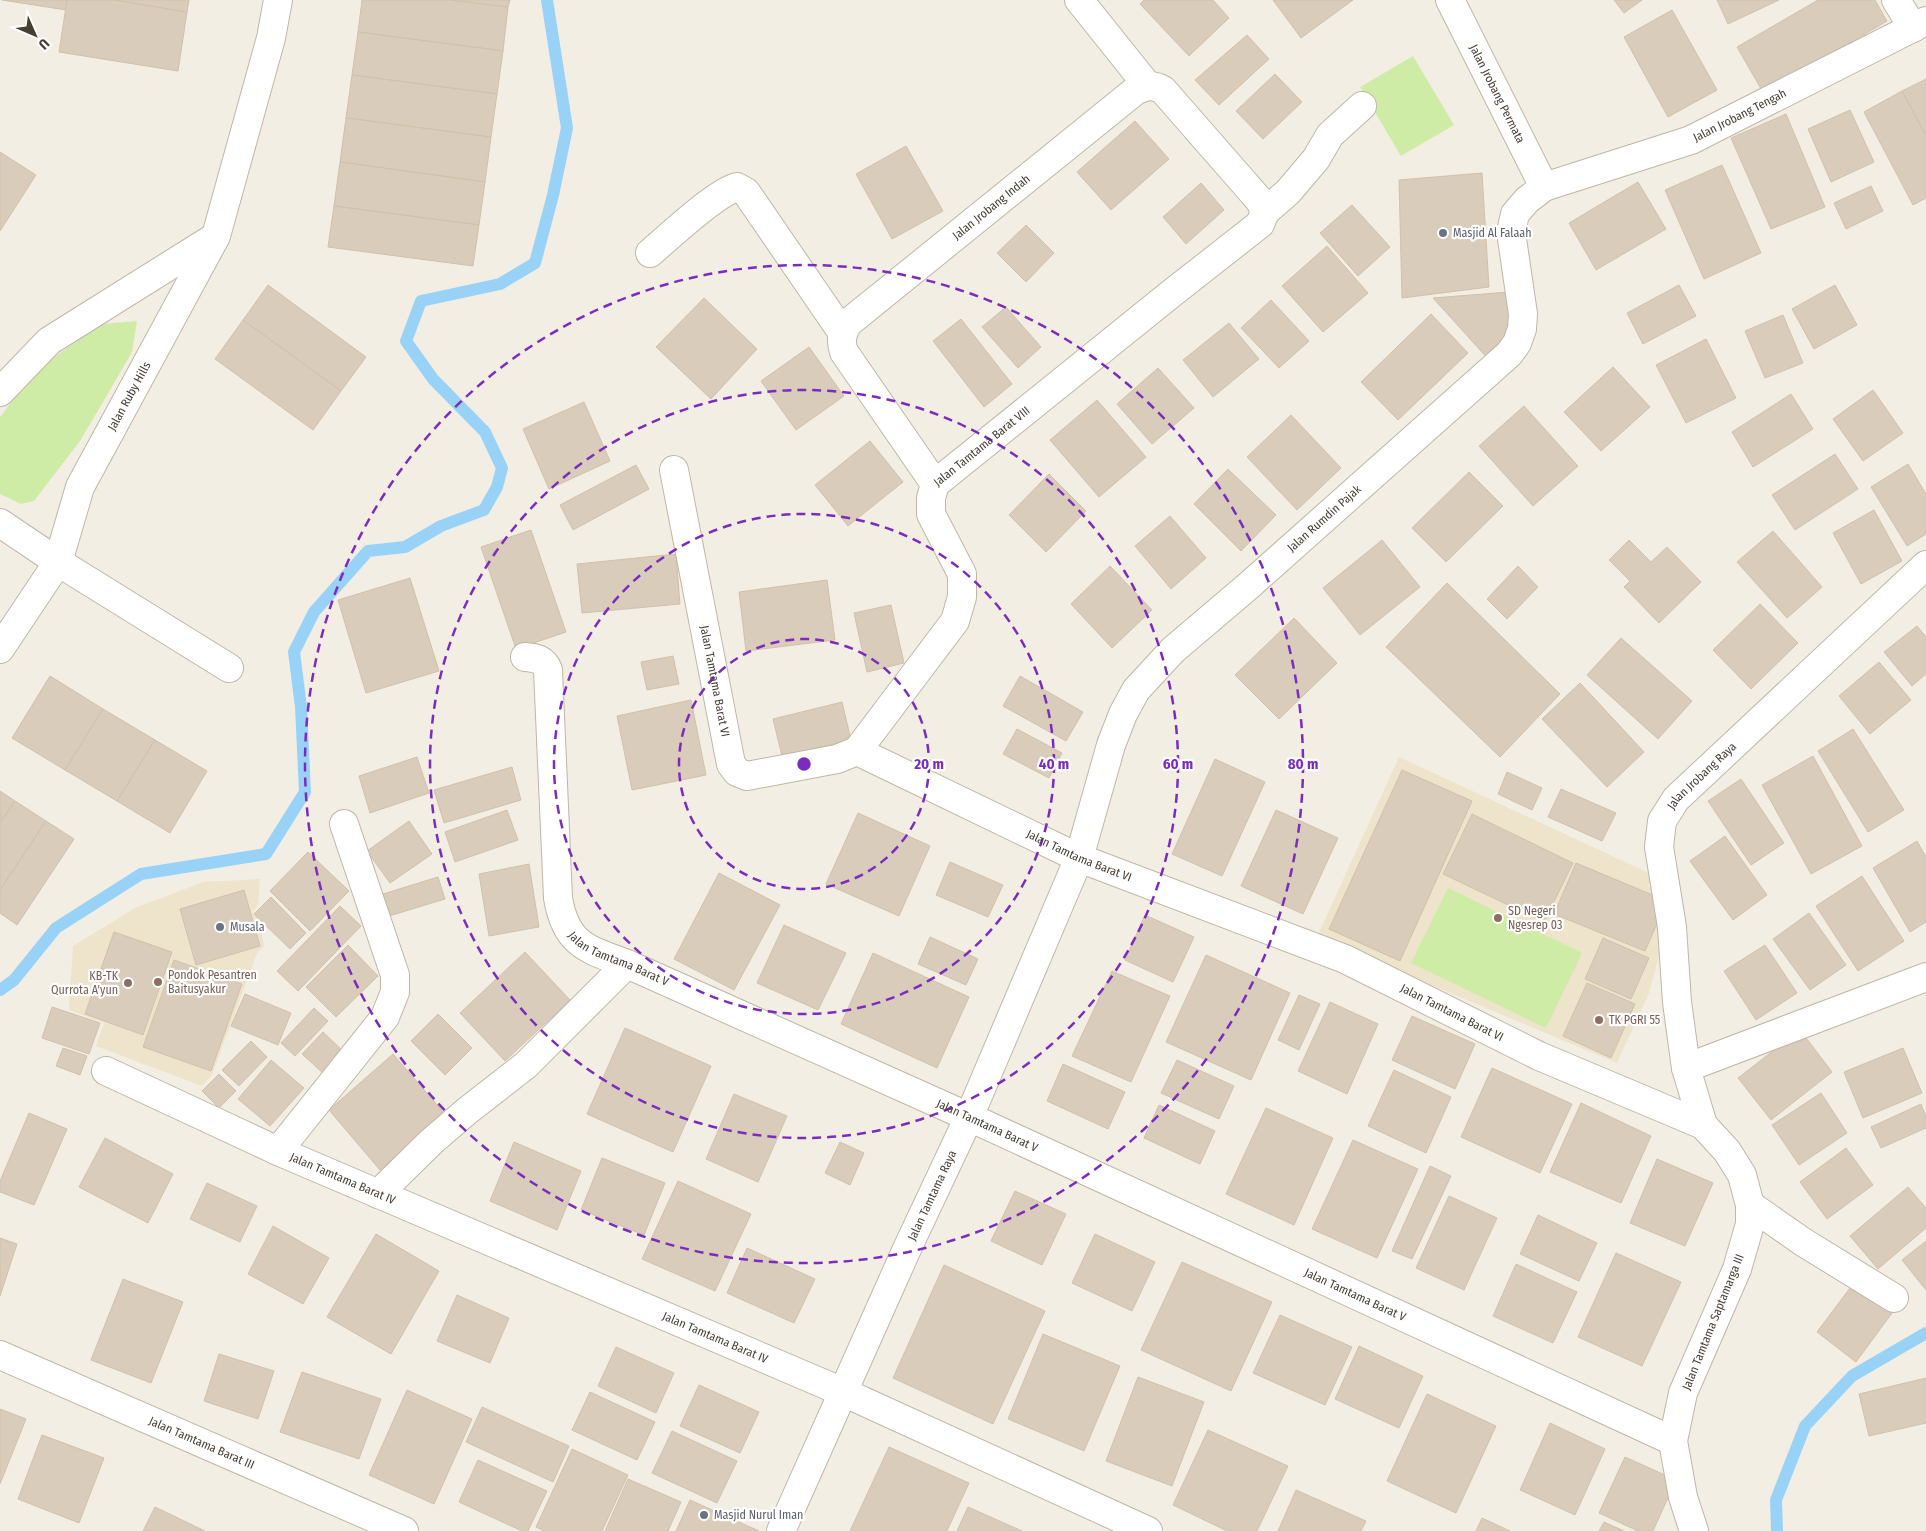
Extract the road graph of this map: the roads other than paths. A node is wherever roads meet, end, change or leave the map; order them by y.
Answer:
1 (278, 0) edge
2 (1079, 0) edge
3 (1450, 0) edge
4 (1896, 0) edge
5 (1922, 24) edge
6 (1147, 85) junction
7 (1362, 106) dead end
8 (1544, 187) junction
9 (1265, 212) junction
10 (216, 236) junction
11 (650, 253) dead end
12 (842, 332) junction
13 (0, 392) edge
14 (674, 470) dead end
15 (935, 484) junction
16 (0, 523) edge
17 (58, 562) junction
18 (1925, 567) edge
19 (0, 649) edge
20 (525, 657) dead end
21 (229, 668) dead end
22 (857, 751) junction
23 (344, 824) dead end
24 (1079, 858) junction
25 (627, 964) junction
26 (1926, 977) edge
27 (1686, 1068) junction
28 (106, 1071) dead end
29 (970, 1117) junction
30 (1703, 1126) junction
31 (278, 1151) junction
32 (378, 1194) junction
33 (1750, 1205) junction
34 (1894, 1298) dead end
35 (0, 1355) edge
36 (843, 1392) junction
37 (1672, 1441) junction
38 (404, 1531) edge
39 (781, 1531) edge
40 (1148, 1531) edge
41 (1694, 1531) edge

1 - 10 street, Jalan Ruby Hills
2 - 6 street
3 - 8 street, Jalan Jrobang Permata
4 - 5 street
5 - 8 street, Jalan Jrobang Tengah
6 - 9 street
6 - 12 street, Jalan Jrobang Indah
7 - 9 street, Jalan Tamtama Barat VIII
8 - 24 street, Jalan Rumdin Pajak
9 - 15 street, Jalan Tamtama Barat VIII
10 - 13 street
10 - 17 street, Jalan Ruby Hills
11 - 12 street
12 - 15 street
14 - 22 street, Jalan Tamtama Barat VI
15 - 22 street, Jalan Tamtama Barat VIII
16 - 17 street
17 - 19 street, Jalan Ruby Hills
17 - 21 street
18 - 27 street, Jalan Jrobang Raya
20 - 25 street, Jalan Tamtama Barat V
22 - 24 street, Jalan Tamtama Barat VI
23 - 31 street, Jalan Tamtama Barat IV
24 - 29 street, Jalan Tamtama Raya
24 - 30 street, Jalan Tamtama Barat VI
25 - 29 street, Jalan Tamtama Barat V
25 - 32 street
26 - 27 street
27 - 30 street, Jalan Jrobang Raya
28 - 31 street, Jalan Tamtama Barat IV
29 - 36 street, Jalan Tamtama Raya
29 - 37 street, Jalan Tamtama Barat V
30 - 33 street, Jalan Tamtama Saptamarga III
31 - 32 street, Jalan Tamtama Barat IV
32 - 36 street, Jalan Tamtama Barat IV
33 - 34 street
33 - 37 street, Jalan Tamtama Saptamarga III
35 - 38 street, Jalan Tamtama Barat III
36 - 39 street, Jalan Tamtama Raya
36 - 40 street, Jalan Tamtama Barat IV
37 - 41 street, Jalan Tamtama Saptamarga III

